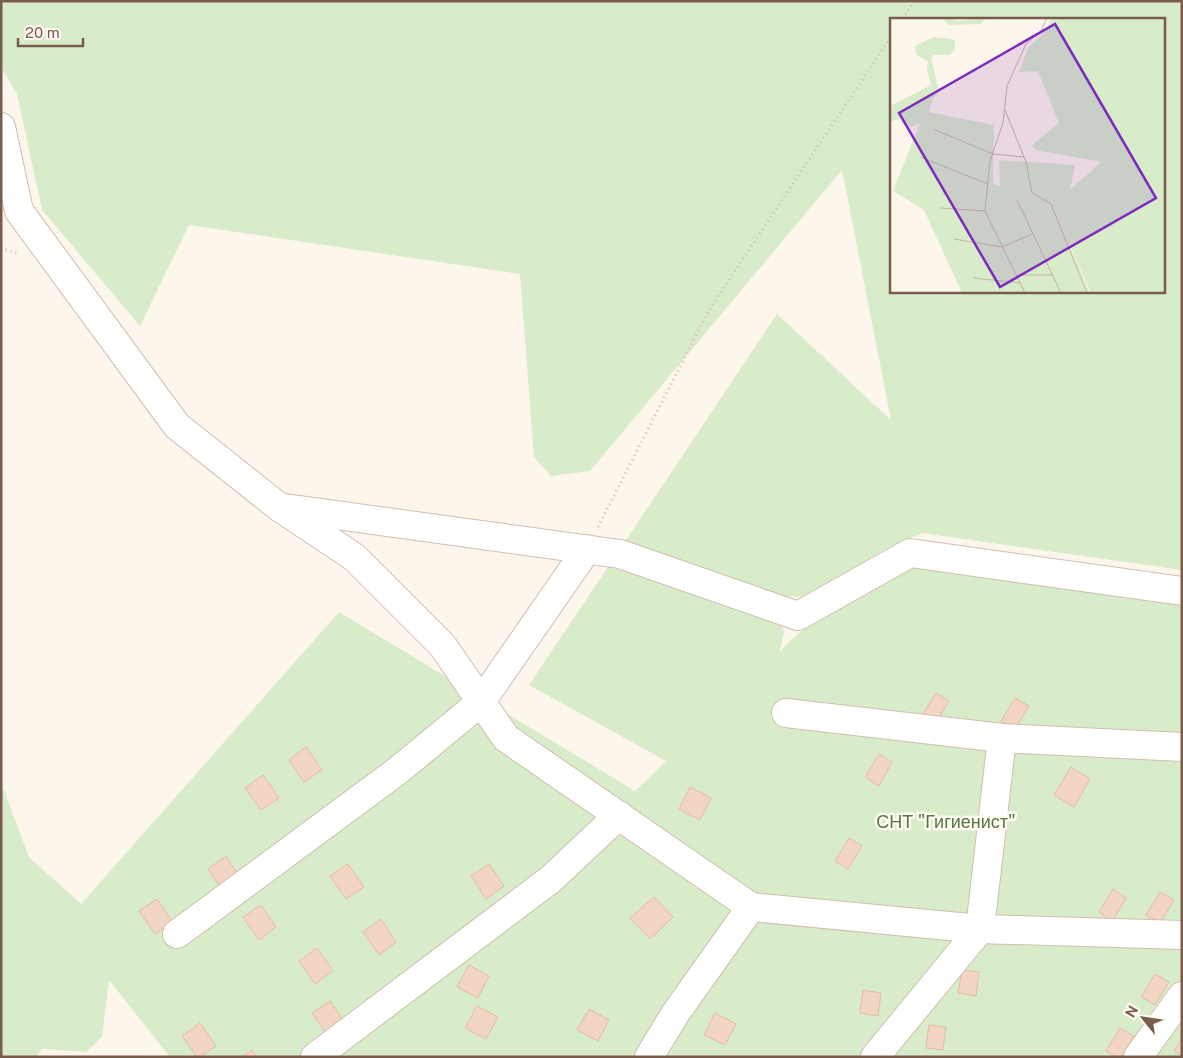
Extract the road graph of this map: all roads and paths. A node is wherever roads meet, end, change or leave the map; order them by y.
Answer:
1 (914, 1) edge
2 (904, 18) edge
3 (890, 38) edge
4 (1, 127) edge
5 (279, 507) junction
6 (587, 549) junction
7 (1182, 591) edge
8 (481, 702) junction
9 (786, 713) dead end
10 (1002, 738) junction
11 (1182, 747) edge
12 (619, 815) junction
13 (750, 907) junction
14 (1179, 929) edge
15 (980, 930) junction
16 (177, 934) dead end
17 (1182, 996) edge
18 (315, 1057) edge
19 (649, 1057) edge
20 (875, 1057) edge
21 (1138, 1057) edge

1 - 2 path
3 - 6 path
4 - 5 street
5 - 6 street
5 - 8 street
6 - 7 street
6 - 8 street
8 - 12 street
8 - 16 street
9 - 10 street
10 - 11 street
10 - 15 street
12 - 13 street
12 - 18 street
13 - 15 street
13 - 19 street
14 - 15 street
15 - 20 street
17 - 21 street

